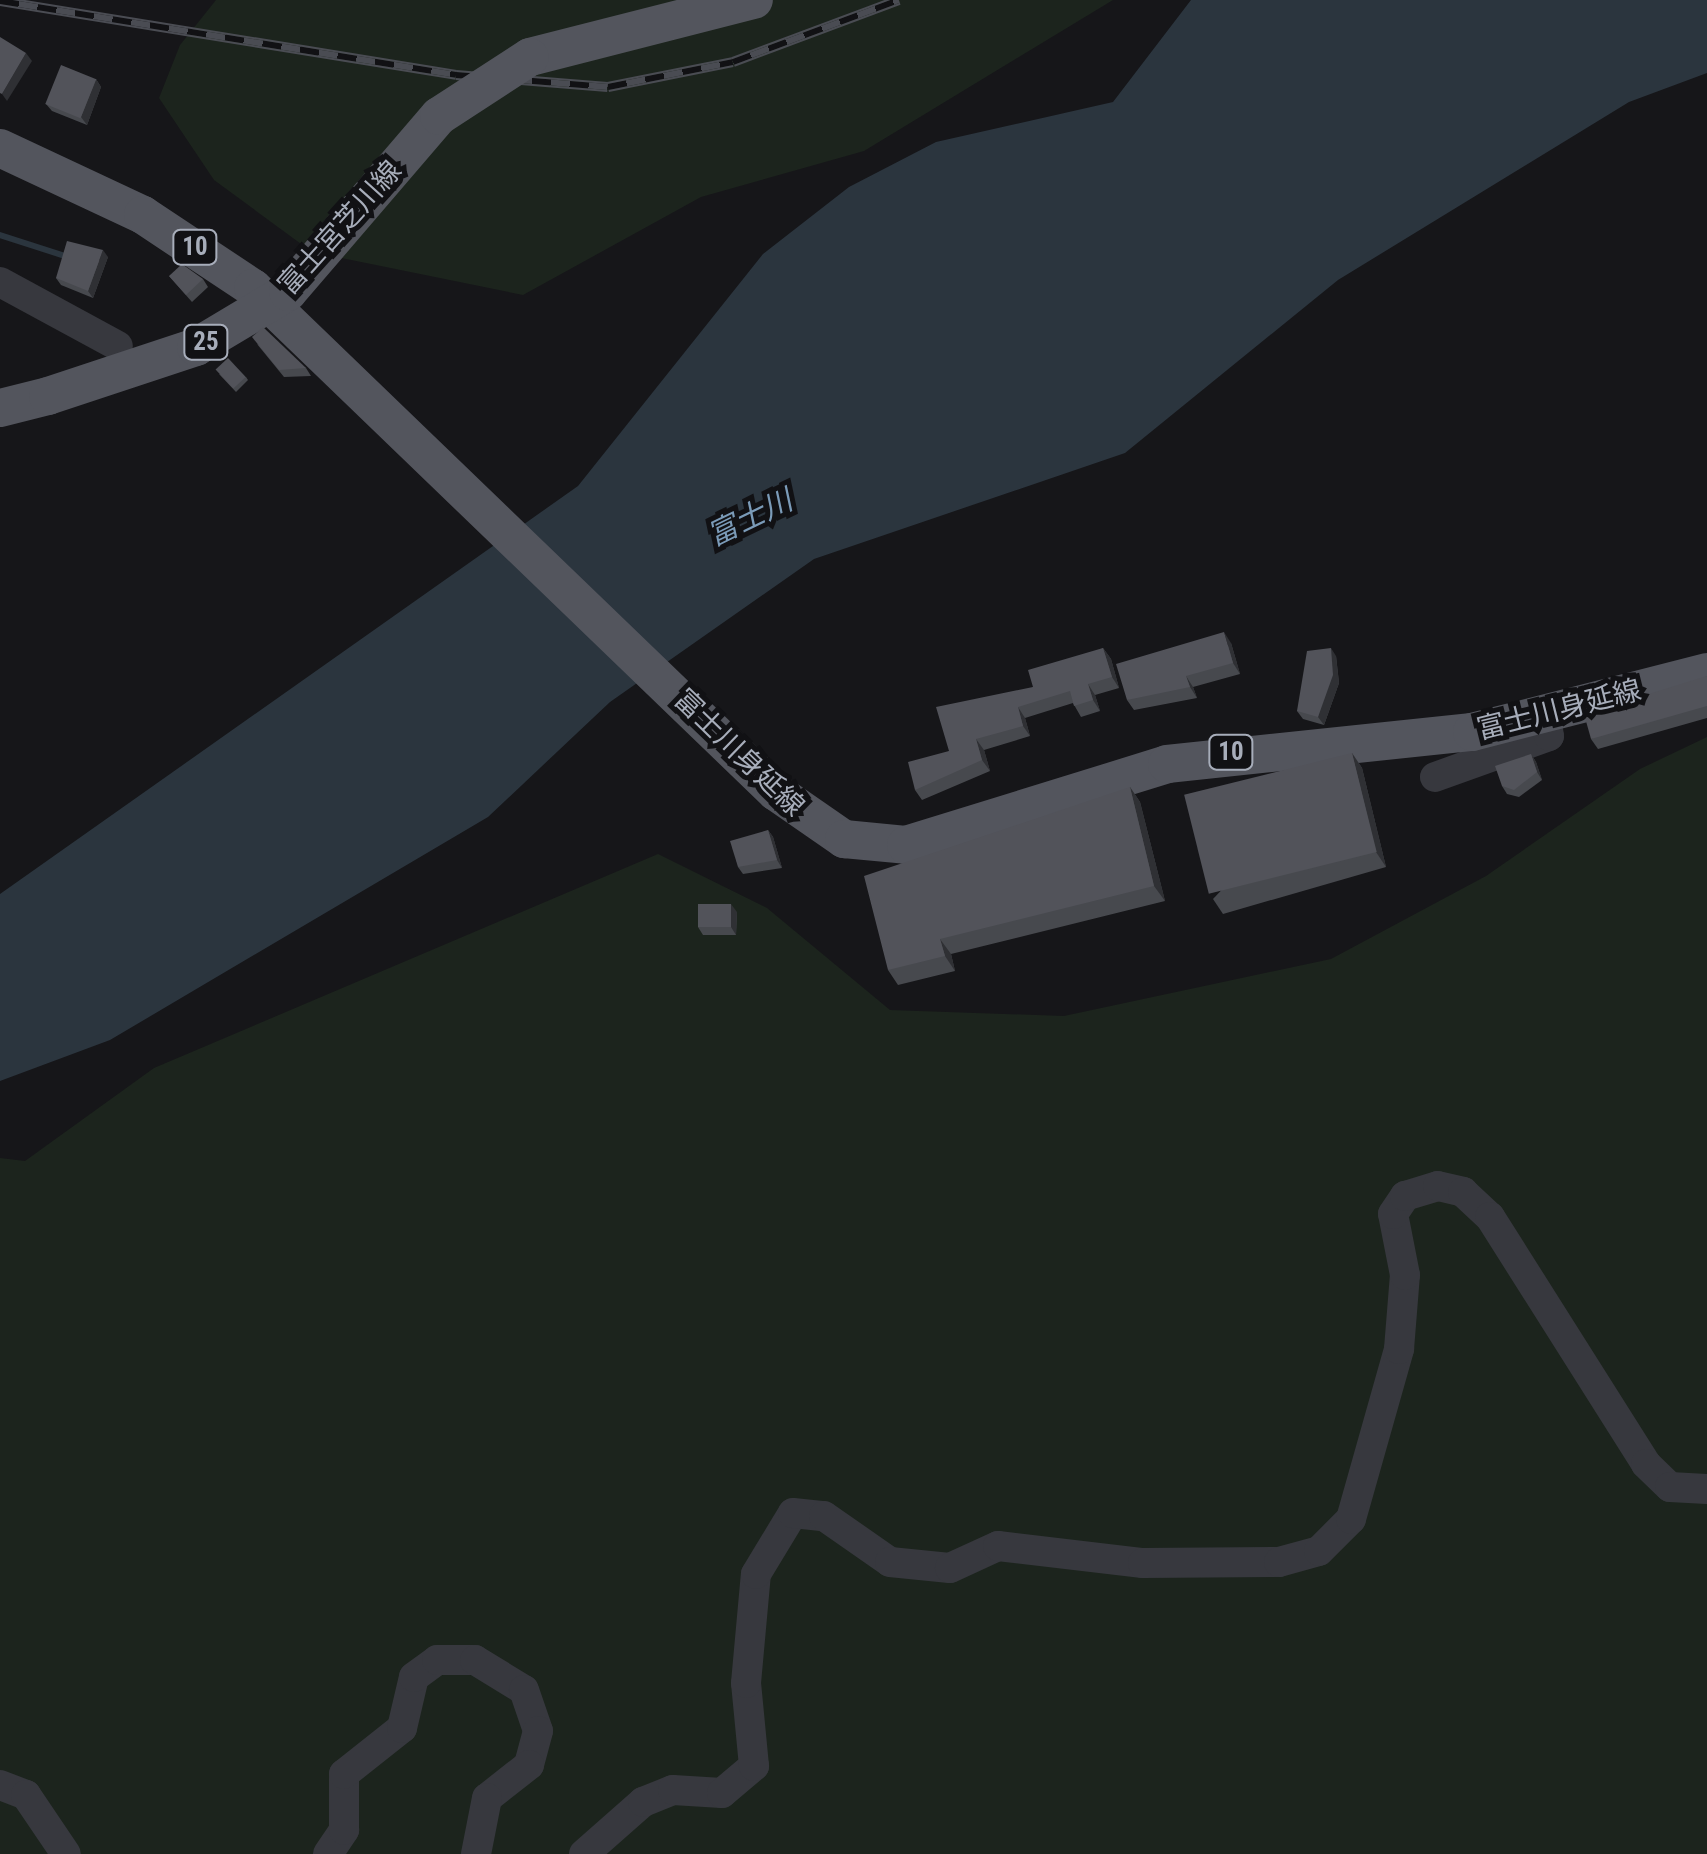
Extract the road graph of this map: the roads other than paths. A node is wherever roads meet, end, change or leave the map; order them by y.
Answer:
1 (754, 0) edge
2 (659, 11) edge
3 (0, 148) edge
4 (0, 282) edge
5 (118, 346) dead end
6 (0, 408) edge
7 (1707, 672) edge
8 (1546, 716) junction
9 (1435, 777) dead end
10 (1707, 1489) edge
11 (0, 1785) edge
12 (66, 1854) edge
13 (328, 1854) edge
14 (476, 1854) edge
15 (584, 1854) edge

1 - 2 main road, 富士宮芝川線 / 25
2 - 6 main road, 富士宮芝川線 / 25, bridge
3 - 8 main road, 富士川身延線 / 10
4 - 5 street
7 - 8 main road, 富士川身延線 / 10
8 - 9 street
10 - 15 street
11 - 12 street
13 - 14 street

